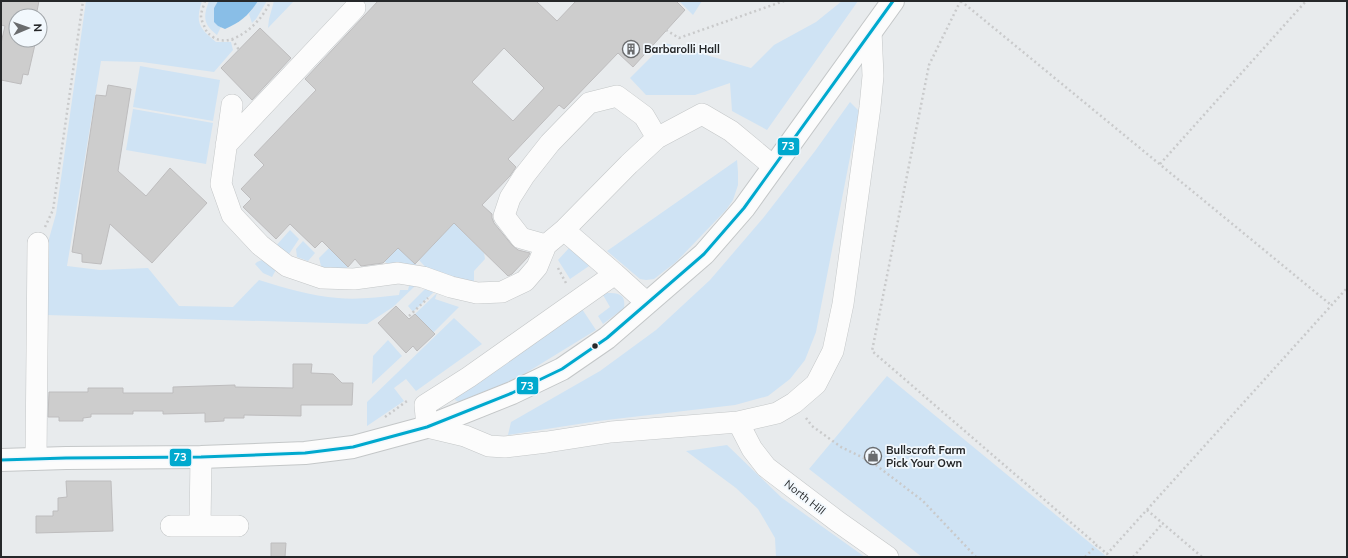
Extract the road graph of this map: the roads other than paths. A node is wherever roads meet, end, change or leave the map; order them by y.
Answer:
1 (893, 1) edge
2 (355, 8) dead end
3 (871, 31) junction
4 (232, 105) dead end
5 (657, 138) junction
6 (226, 145) junction
7 (773, 166) junction
8 (564, 230) junction
9 (38, 243) road end
10 (546, 245) junction
11 (615, 274) junction
12 (647, 303) junction
13 (738, 422) junction
14 (427, 427) junction
15 (201, 457) junction
16 (36, 459) junction
17 (1, 460) edge
18 (171, 526) dead end
19 (200, 526) junction
20 (238, 526) dead end
21 (888, 557) edge

1 - 3 main road
2 - 6 street
3 - 7 main road
3 - 13 street
4 - 6 street
5 - 7 street
5 - 8 street
5 - 10 street
6 - 10 street
7 - 12 main road
8 - 10 street
8 - 11 street
9 - 16 street
11 - 12 street
11 - 14 street
12 - 14 main road
13 - 14 street
13 - 21 street, North Hill
14 - 15 main road
15 - 16 main road
15 - 19 street
16 - 17 main road
18 - 19 street
19 - 20 street

